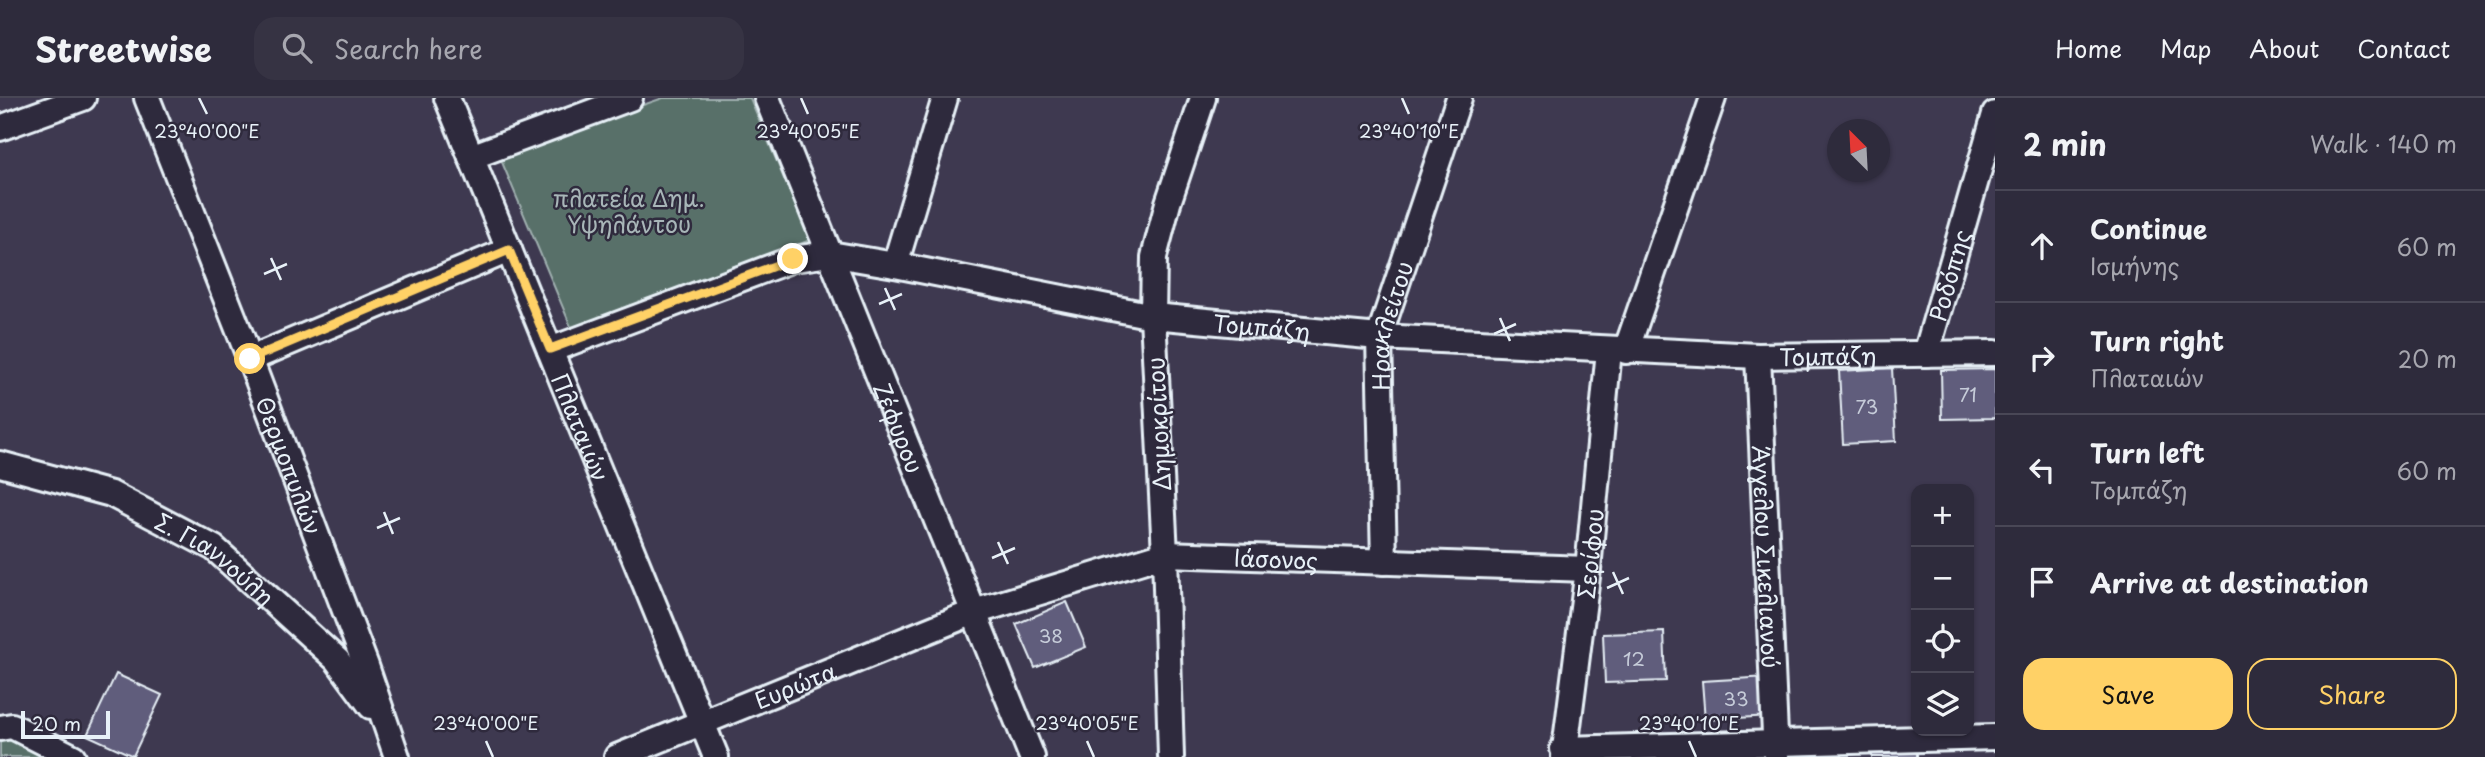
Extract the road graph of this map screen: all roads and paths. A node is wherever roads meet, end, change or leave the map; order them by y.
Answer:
1 (83, 98) edge
2 (147, 98) edge
3 (447, 98) edge
4 (630, 98) edge
5 (767, 98) edge
6 (946, 98) edge
7 (1203, 98) edge
8 (1459, 98) edge
9 (1713, 98) edge
10 (1995, 114) edge
11 (0, 128) edge
12 (471, 157) junction
13 (509, 250) junction
14 (830, 254) junction
15 (895, 265) junction
16 (1153, 316) junction
17 (1379, 337) junction
18 (550, 349) junction
19 (1617, 350) junction
20 (1926, 354) junction
21 (1995, 354) edge
22 (1758, 356) junction
23 (250, 359) junction
24 (0, 464) edge
25 (1165, 554) junction
26 (1384, 562) junction
27 (1588, 569) junction
28 (974, 612) junction
29 (702, 721) junction
30 (384, 724) junction
31 (0, 728) edge
32 (1995, 737) edge
33 (1775, 751) edge
34 (1564, 753) edge
35 (73, 757) edge
36 (397, 757) edge
37 (617, 757) edge
38 (716, 757) edge
39 (1032, 757) edge
40 (1171, 757) edge

1 - 11 street
2 - 23 street, Θερμοπυλών
3 - 12 street, Πλαταιών
4 - 12 street
5 - 14 street, Ζέφυρου
6 - 15 street
7 - 16 street, Δημοκρίτου
8 - 17 street, Ηρακλείτου
9 - 19 street, Σερίφου
10 - 20 street, Ροδόπης
12 - 13 street, Πλαταιών
13 - 18 street, Πλαταιών
13 - 23 street
14 - 15 street, Τομπάζη
14 - 18 street, Τομπάζη
14 - 28 street, Ζέφυρου
15 - 16 street, Τομπάζη
16 - 17 street, Τομπάζη
16 - 25 street, Δημοκρίτου
17 - 19 street, Τομπάζη
17 - 26 street, Ηρακλείτου
18 - 29 street, Πλαταιών
19 - 22 street, Τομπάζη
19 - 27 street, Σερίφου
20 - 21 street, Τομπάζη
20 - 22 street, Τομπάζη
22 - 33 street, Άγγελου Σικελιανού
23 - 30 street, Θερμοπυλών
24 - 30 street, Σ. Γιαννούλη
25 - 26 street, Ιάσονος
25 - 28 street, Ιάσονος
25 - 40 street, Δημοκρίτου
26 - 27 street, Ιάσονος
27 - 34 street, Σερίφου
28 - 29 street, Ευρώτα
28 - 39 street, Ζέφυρου
29 - 37 street, Ευρώτα
29 - 38 street, Πλαταιών
30 - 36 street, Θερμοπυλών
31 - 35 street
32 - 33 street
33 - 34 street

